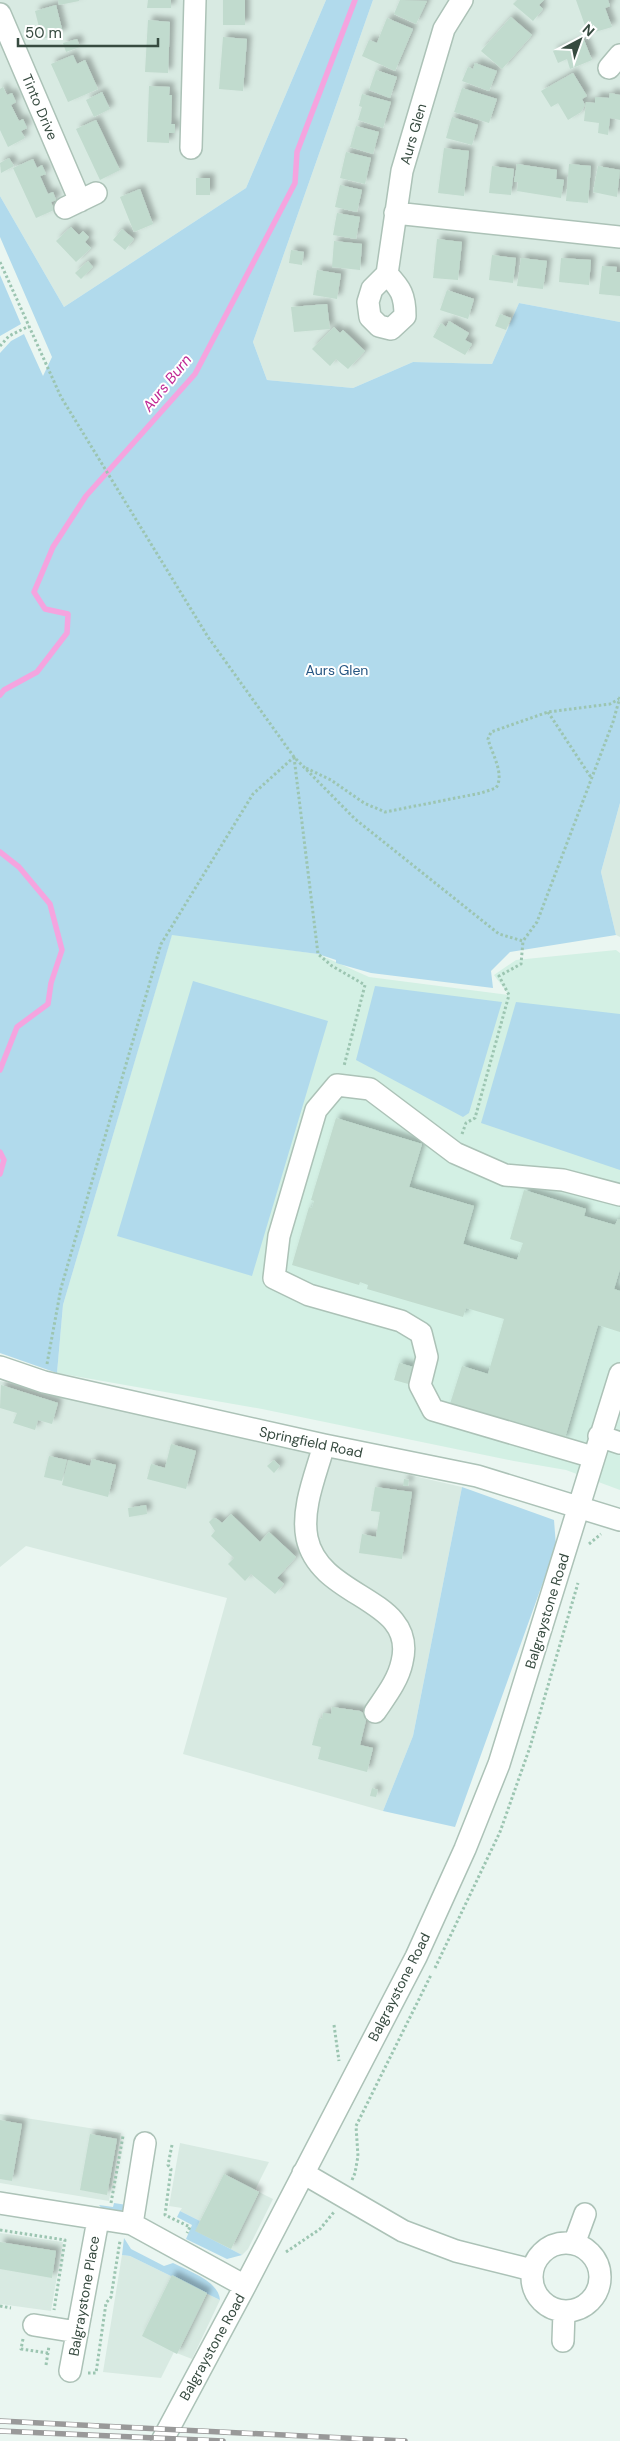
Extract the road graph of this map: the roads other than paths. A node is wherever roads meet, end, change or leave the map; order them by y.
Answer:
1 (195, 0) edge
2 (462, 0) edge
3 (0, 14) edge
4 (192, 148) dead end
5 (80, 201) dead end
6 (395, 213) junction
7 (620, 237) edge
8 (387, 274) dead end
9 (620, 1195) edge
10 (0, 1367) edge
11 (620, 1374) edge
12 (614, 1408) edge
13 (599, 1436) junction
14 (620, 1443) edge
15 (324, 1445) junction
16 (593, 1457) junction
17 (579, 1509) junction
18 (620, 1520) edge
19 (375, 1712) dead end
20 (145, 2143) dead end
21 (303, 2173) junction
22 (0, 2204) edge
23 (100, 2211) junction
24 (585, 2214) dead end
25 (127, 2224) junction
26 (574, 2244) junction
27 (532, 2270) junction
28 (246, 2286) junction
29 (564, 2312) junction
30 (43, 2326) road end
31 (77, 2332) junction
32 (563, 2342) dead end
33 (70, 2371) road end
34 (162, 2441) edge

1 - 4 street
2 - 6 street, Aurs Glen
3 - 5 street, Tinto Drive
6 - 7 street
6 - 8 street, Aurs Glen
9 - 16 street
10 - 15 street, Springfield Road
11 - 12 street, Balgraystone Road
12 - 13 street, Balgraystone Road
13 - 14 street
13 - 16 street, Balgraystone Road
15 - 17 street, Springfield Road
15 - 19 street
16 - 17 street, Balgraystone Road
17 - 18 street, Springfield Road
17 - 21 street, Balgraystone Road
20 - 25 street
21 - 27 street
21 - 28 street, Balgraystone Road
22 - 23 street, Balgraystone Place
23 - 25 street, Balgraystone Place
23 - 31 street, Balgraystone Place
24 - 26 street
25 - 28 street, Balgraystone Place
26 - 27 street
26 - 29 street
27 - 29 street
28 - 34 street, Balgraystone Road
29 - 32 street
30 - 31 street
31 - 33 street, Balgraystone Place

